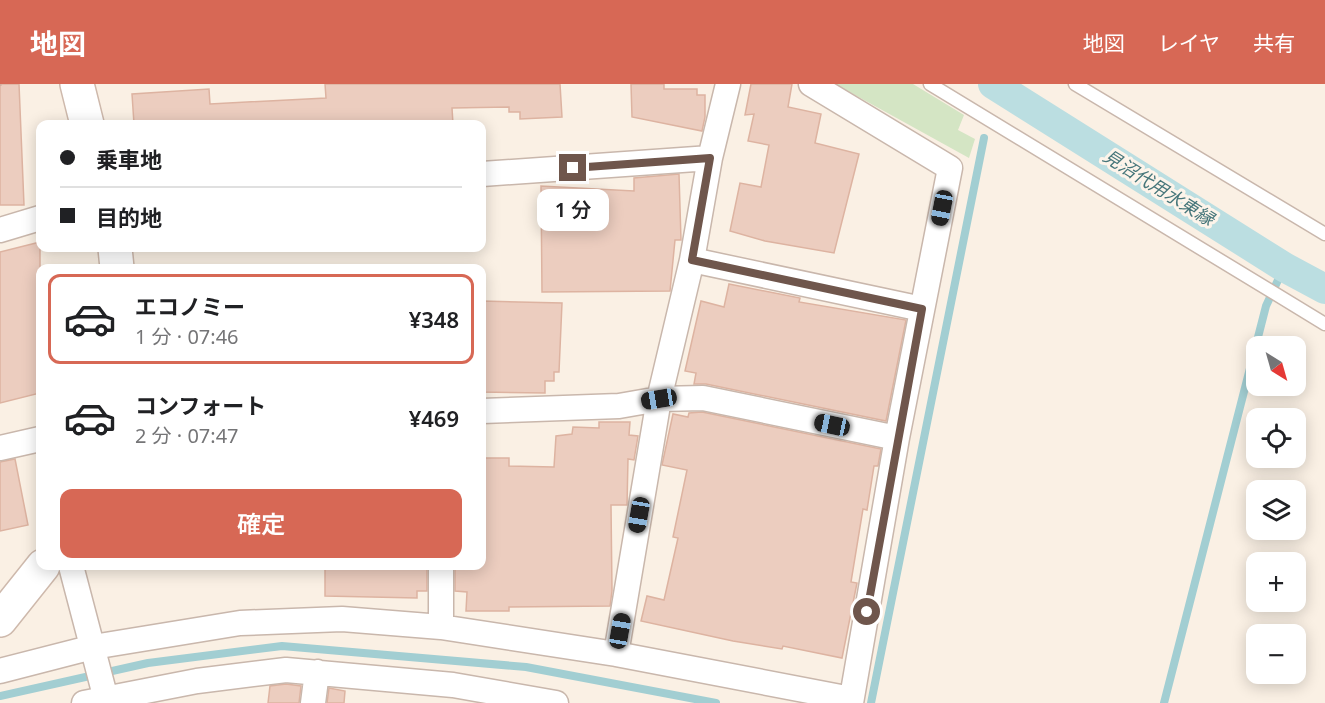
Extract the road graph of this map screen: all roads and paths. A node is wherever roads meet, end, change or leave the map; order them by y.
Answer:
1 (0, 84) edge
2 (6, 84) edge
3 (77, 84) edge
4 (728, 84) edge
5 (811, 84) edge
6 (930, 84) edge
7 (1075, 84) edge
8 (86, 120) edge
9 (710, 158) junction
10 (486, 174) edge
11 (36, 219) edge
12 (0, 230) edge
13 (1325, 234) edge
14 (692, 260) junction
15 (922, 309) junction
16 (1325, 324) edge
17 (659, 399) junction
18 (486, 411) edge
19 (897, 438) junction
20 (36, 440) edge
21 (0, 448) edge
22 (41, 570) edge
23 (72, 570) edge
24 (441, 570) edge
25 (0, 620) edge
26 (441, 627) junction
27 (93, 647) junction
28 (616, 654) junction
29 (0, 671) edge
30 (317, 672) junction
31 (452, 694) edge
32 (99, 701) edge
33 (851, 701) edge
34 (313, 703) edge
35 (556, 703) edge

1 - 2 path
3 - 8 street
4 - 9 street
5 - 15 street
6 - 16 lane
7 - 13 lane
9 - 10 street
9 - 14 street
11 - 12 street
14 - 15 street
14 - 17 street
15 - 19 street
17 - 18 street
17 - 19 street
17 - 28 street
19 - 33 street
20 - 21 street
22 - 25 street
23 - 27 street
24 - 26 street
26 - 27 street
26 - 28 street
27 - 29 street
27 - 32 street
28 - 33 street
30 - 31 street
30 - 32 street
30 - 34 street
31 - 35 street

